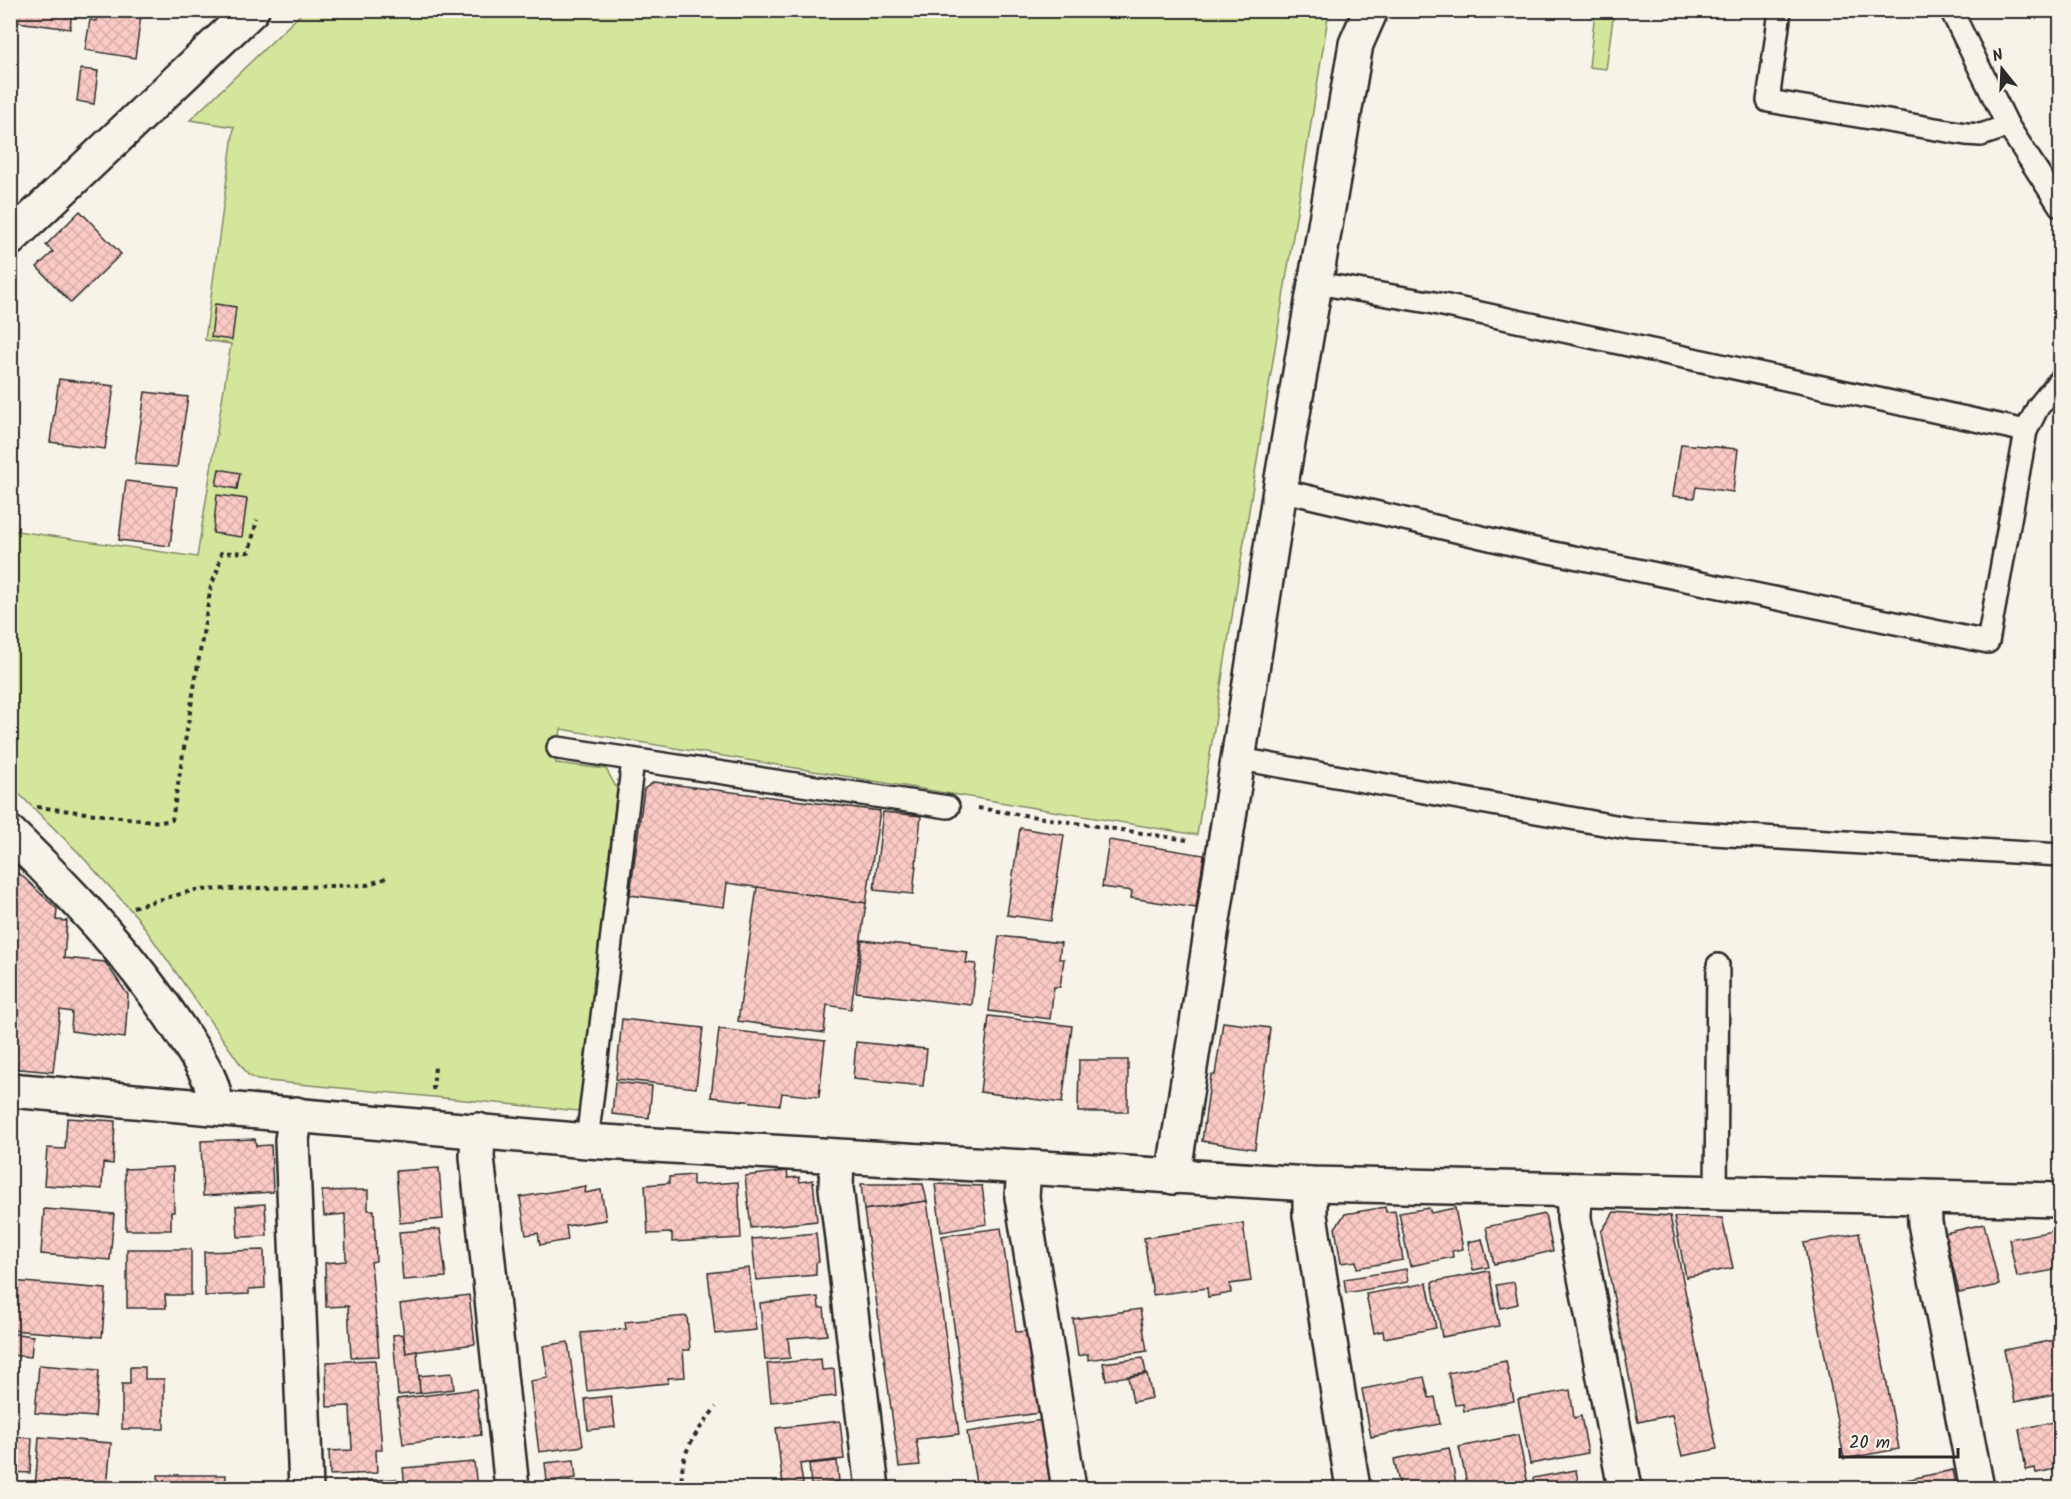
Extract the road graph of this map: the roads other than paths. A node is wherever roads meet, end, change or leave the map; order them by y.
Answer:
1 (252, 10) edge
2 (1371, 10) edge
3 (1778, 10) edge
4 (1951, 10) edge
5 (2008, 126) junction
6 (2061, 206) edge
7 (10, 239) edge
8 (1316, 283) junction
9 (2061, 380) edge
10 (2026, 430) junction
11 (1280, 490) junction
12 (558, 748) dead end
13 (1240, 759) junction
14 (633, 760) junction
15 (948, 807) road end
16 (10, 833) edge
17 (2061, 855) edge
18 (1718, 965) dead end
19 (10, 1090) edge
20 (216, 1107) junction
21 (296, 1114) junction
22 (478, 1130) junction
23 (587, 1141) junction
24 (837, 1157) junction
25 (1024, 1167) junction
26 (1173, 1177) junction
27 (1310, 1184) junction
28 (1574, 1190) junction
29 (1716, 1194) junction
30 (1923, 1197) junction
31 (2061, 1200) edge
32 (306, 1488) edge
33 (512, 1488) edge
34 (872, 1488) edge
35 (1069, 1488) edge
36 (1353, 1488) edge
37 (1625, 1488) edge
38 (1977, 1488) edge

1 - 7 street
2 - 8 street
3 - 5 lane
4 - 5 lane
5 - 6 lane
8 - 10 lane
8 - 11 street
9 - 10 lane
10 - 11 lane
11 - 13 street
12 - 14 lane
13 - 17 lane
13 - 26 street
14 - 15 lane
14 - 23 lane
16 - 20 street
18 - 29 lane
19 - 20 street
20 - 21 street
21 - 22 street
21 - 32 street
22 - 23 street
22 - 33 street
23 - 24 street
24 - 25 street
24 - 34 street
25 - 26 street
25 - 35 street
26 - 27 street
27 - 28 street
27 - 36 street
28 - 29 street
28 - 37 street
29 - 30 street
30 - 31 street
30 - 38 street

